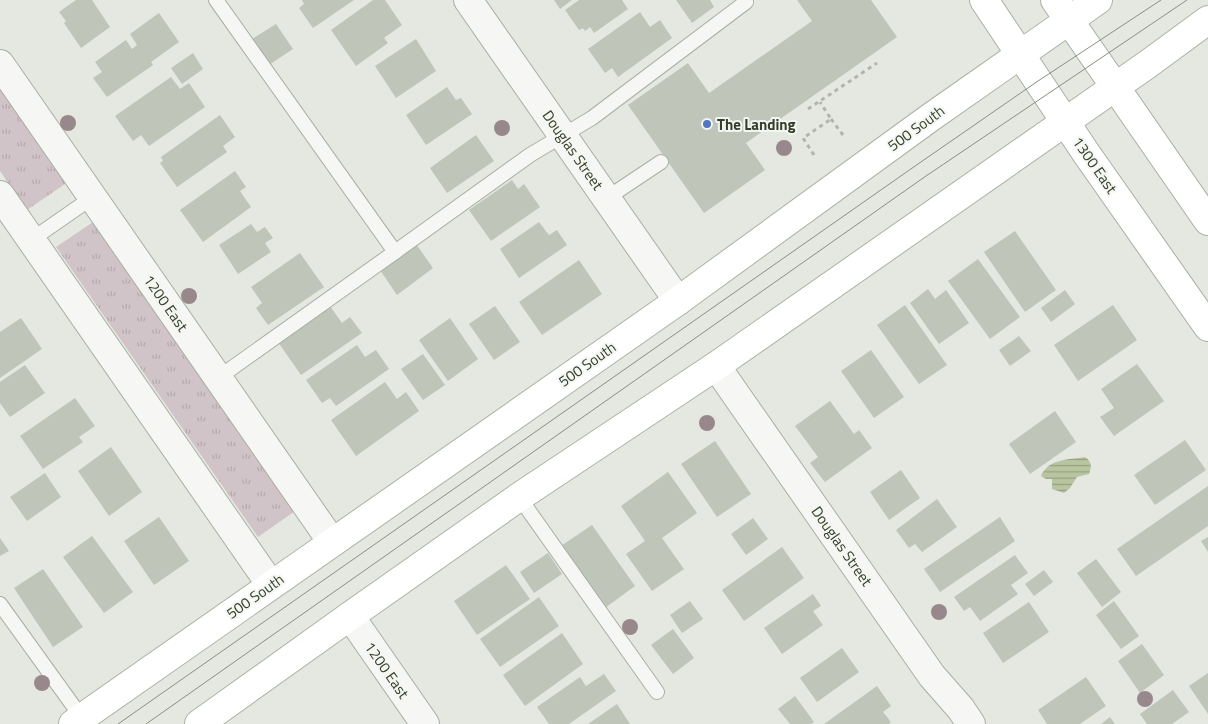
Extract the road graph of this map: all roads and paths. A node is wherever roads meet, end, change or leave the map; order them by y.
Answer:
1 (216, 0) edge
2 (468, 0) edge
3 (745, 0) edge
4 (984, 0) edge
5 (1098, 0) edge
6 (1062, 10) edge
7 (1208, 20) edge
8 (1021, 54) junction
9 (877, 62) dead end
10 (0, 64) edge
11 (1115, 87) junction
12 (820, 102) junction
13 (808, 109) dead end
14 (832, 119) junction
15 (1065, 122) junction
16 (562, 135) junction
17 (843, 135) dead end
18 (814, 155) dead end
19 (661, 162) dead end
20 (0, 195) edge
21 (93, 198) junction
22 (606, 198) junction
23 (1208, 221) edge
24 (31, 240) junction
25 (395, 252) junction
26 (678, 301) junction
27 (1208, 327) edge
28 (716, 366) junction
29 (218, 378) junction
30 (520, 497) junction
31 (332, 542) junction
32 (271, 585) junction
33 (0, 604) edge
34 (350, 616) junction
35 (658, 692) dead end
36 (77, 721) edge
37 (199, 724) edge
38 (426, 724) edge
39 (971, 724) edge

1 - 25 lane
2 - 16 street, Douglas Street
3 - 16 lane
4 - 8 main road, 1300 East
5 - 6 main road, 500 South
6 - 8 main road, 500 South
6 - 11 main road
7 - 11 main road
8 - 15 main road, 1300 East
8 - 26 main road, 500 South
9 - 12 path
10 - 21 street, 1200 East
11 - 15 main road
11 - 23 main road
12 - 13 path
12 - 14 path
14 - 17 path
14 - 18 path
15 - 27 main road, 1300 East
15 - 28 main road
16 - 22 street, Douglas Street
16 - 25 lane
19 - 22 lane
20 - 24 street
21 - 24 lane
21 - 29 street, 1200 East
22 - 26 street, Douglas Street
24 - 32 street
25 - 29 lane
26 - 31 main road, 500 South
28 - 30 main road
28 - 39 street, Douglas Street
29 - 31 street, 1200 East
30 - 34 main road
30 - 35 lane
31 - 32 main road, 500 South
32 - 36 main road, 500 South
33 - 36 lane
34 - 37 main road
34 - 38 street, 1200 East

